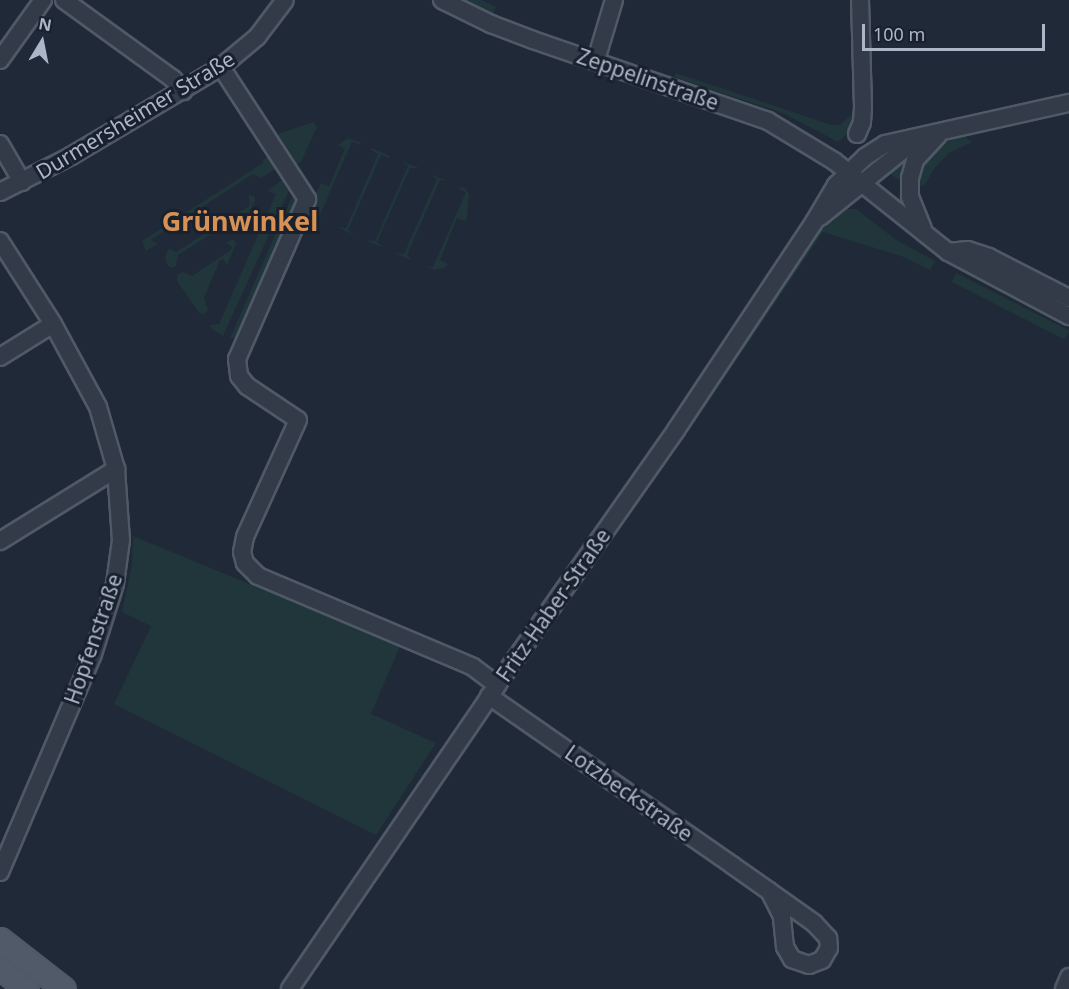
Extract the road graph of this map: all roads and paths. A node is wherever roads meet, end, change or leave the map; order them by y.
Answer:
1 (43, 0) edge
2 (64, 0) edge
3 (285, 0) edge
4 (442, 0) edge
5 (614, 0) edge
6 (860, 0) edge
7 (0, 60) edge
8 (596, 60) junction
9 (221, 67) junction
10 (183, 91) junction
11 (1069, 104) edge
12 (942, 132) junction
13 (857, 134) dead end
14 (917, 139) junction
15 (0, 144) edge
16 (848, 172) junction
17 (22, 182) junction
18 (862, 183) junction
19 (0, 192) edge
20 (814, 222) junction
21 (928, 238) junction
22 (0, 241) edge
23 (948, 252) junction
24 (1069, 298) edge
25 (1069, 316) edge
26 (53, 324) junction
27 (0, 357) edge
28 (116, 469) junction
29 (0, 541) edge
30 (493, 691) junction
31 (0, 872) edge
32 (769, 891) junction
33 (0, 939) edge
34 (0, 968) edge
35 (1069, 977) edge
36 (27, 989) edge
37 (63, 989) edge
38 (290, 989) edge
39 (1064, 989) edge

1 - 7 street
2 - 10 street
3 - 9 street, Durmersheimer Straße
4 - 8 street, Zeppelinstraße
5 - 8 street
6 - 13 street
8 - 16 street, Zeppelinstraße
9 - 10 street, Durmersheimer Straße
9 - 30 street, Lotzbeckstraße
10 - 17 street, Durmersheimer Straße
11 - 12 street, Fritz-Haber-Straße
12 - 14 street, Fritz-Haber-Straße
12 - 21 street
14 - 16 street, Fritz-Haber-Straße
14 - 18 street, Fritz-Haber-Straße
15 - 17 street
16 - 18 street, Zeppelinstraße
16 - 20 street, Fritz-Haber-Straße
17 - 19 street, Durmersheimer Straße
18 - 20 street, Fritz-Haber-Straße
18 - 21 street
20 - 30 street, Fritz-Haber-Straße
21 - 23 street
22 - 26 street, Hopfenstraße
23 - 24 street
23 - 25 street
26 - 27 street
26 - 28 street, Hopfenstraße
28 - 29 street
28 - 31 street, Hopfenstraße
30 - 32 street, Lotzbeckstraße
30 - 38 street, Fritz-Haber-Straße
32 - 32 street, Lotzbeckstraße
33 - 37 main road
34 - 36 main road
35 - 39 street

